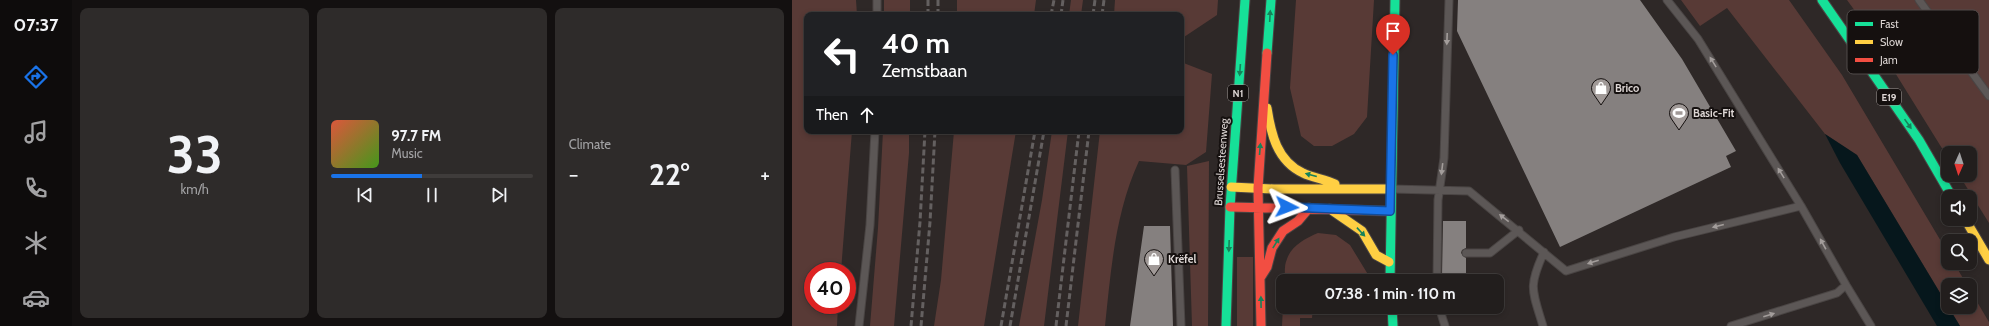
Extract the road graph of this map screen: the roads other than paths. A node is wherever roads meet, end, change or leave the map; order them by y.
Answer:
1 (877, 0) edge
2 (1245, 0) edge
3 (1271, 0) edge
4 (1395, 0) edge
5 (1449, 0) edge
6 (1667, 0) edge
7 (1822, 0) edge
8 (1919, 0) edge
9 (1926, 10) edge
10 (877, 12) edge
11 (1847, 36) edge
12 (1873, 74) edge
13 (1973, 74) edge
14 (1265, 94) junction
15 (1989, 96) edge
16 (875, 134) edge
17 (1175, 170) dead end
18 (1231, 187) junction
19 (1258, 188) junction
20 (1347, 189) junction
21 (1390, 189) junction
22 (1439, 190) junction
23 (1948, 190) edge
24 (1801, 206) junction
25 (1230, 207) junction
26 (1258, 207) junction
27 (1309, 208) junction
28 (1330, 209) junction
29 (1390, 211) junction
30 (1969, 226) edge
31 (1519, 230) junction
32 (1466, 252) dead end
33 (1544, 252) junction
34 (1989, 260) edge
35 (1389, 262) junction
36 (1390, 274) edge
37 (1437, 274) edge
38 (1260, 278) junction
39 (1846, 285) junction
40 (1392, 314) edge
41 (1441, 314) edge
42 (859, 326) edge
43 (1181, 326) edge
44 (1226, 326) edge
45 (1261, 326) edge
46 (1393, 326) edge
47 (1445, 326) edge
48 (1543, 326) edge
49 (1731, 326) edge
50 (1871, 326) edge

1 - 10 lane
2 -> 18 main road, Brusselsesteenweg / N1
14 -> 3 main road
4 - 21 main road
5 -> 22 lane
24 -> 6 lane
7 -> 11 main road, E19
8 - 9 lane
12 -> 23 main road, E19
13 - 15 lane
19 -> 14 main road
20 -> 14 main road
16 - 42 lane
17 - 43 lane
18 - 19 main road
18 - 25 main road, Brusselsesteenweg / N1
19 - 20 main road
19 - 26 main road
20 - 21 main road
21 - 22 lane
21 - 29 main road
31 -> 22 lane
22 - 37 lane
24 -> 33 lane
39 -> 24 lane
25 - 26 main road
25 -> 44 main road, Brusselsesteenweg / N1
26 - 27 main road
26 - 38 main road
27 - 28 main road
38 -> 27 main road
28 - 29 main road
28 -> 35 main road
29 - 35 main road
30 - 34 main road
31 - 32 lane
31 - 33 lane
33 - 48 lane
35 - 36 main road
45 -> 38 main road
49 -> 39 lane
39 - 50 lane
40 - 46 main road
41 - 47 lane

